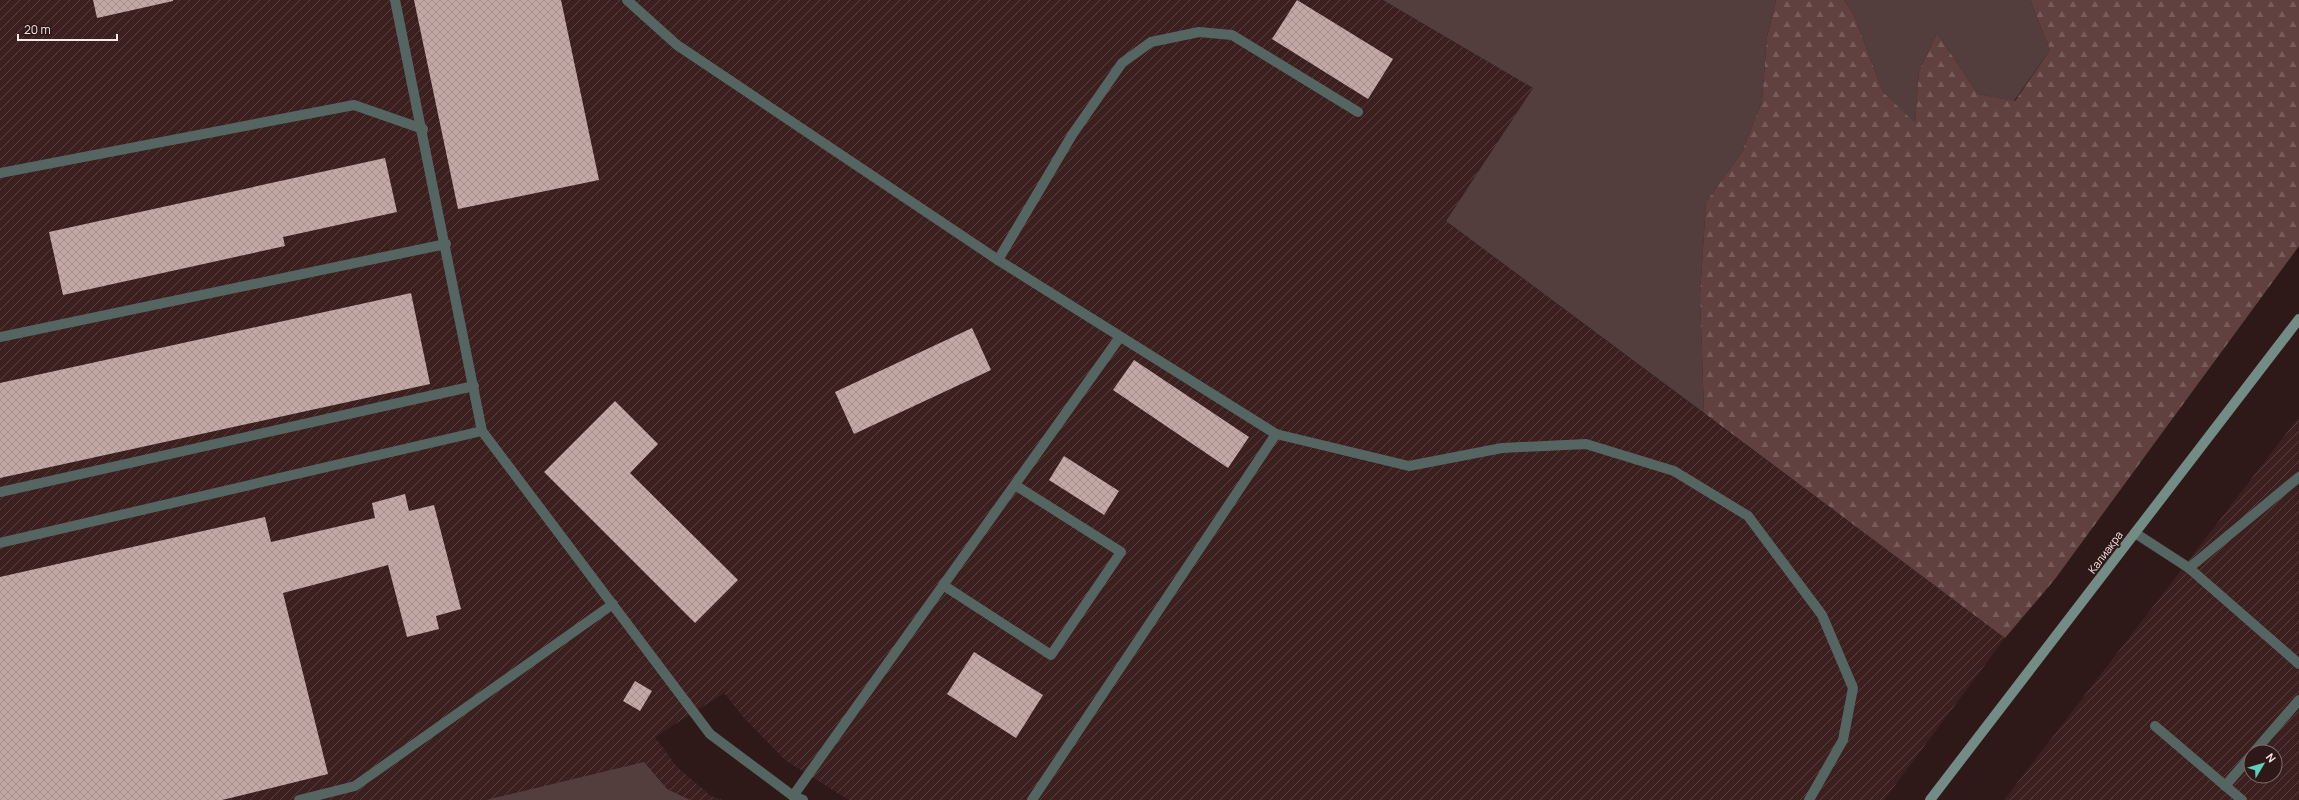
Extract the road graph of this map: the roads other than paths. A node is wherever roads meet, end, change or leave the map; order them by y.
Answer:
1 (395, 0) edge
2 (627, 0) edge
3 (1358, 112) dead end
4 (423, 129) junction
5 (0, 173) edge
6 (446, 244) junction
7 (998, 260) junction
8 (2299, 319) edge
9 (0, 336) edge
10 (1120, 337) junction
11 (474, 386) junction
12 (482, 431) junction
13 (1276, 434) junction
14 (2299, 477) edge
15 (1014, 485) junction
16 (0, 492) edge
17 (2135, 533) junction
18 (0, 543) edge
19 (2189, 568) junction
20 (943, 585) junction
21 (613, 604) junction
22 (2299, 664) edge
23 (2299, 700) edge
24 (2155, 726) dead end
25 (2261, 744) edge
26 (2243, 765) edge
27 (2225, 786) junction
28 (793, 796) junction
29 (299, 800) edge
30 (803, 800) edge
31 (1032, 800) edge
32 (1808, 800) edge
33 (1930, 800) edge
34 (2242, 800) edge

1 - 4 lane
2 - 7 lane
3 - 7 lane
4 - 5 lane
4 - 6 lane
6 - 9 lane
6 - 11 lane
7 - 10 lane
8 - 17 street, Калиакра
10 - 13 lane
10 - 15 lane
11 - 12 lane
11 - 16 lane
12 - 18 lane
12 - 21 lane
13 - 31 lane
13 - 32 lane
14 - 19 lane
15 - 20 lane
15 - 20 lane
17 - 19 lane
17 - 33 street, Калиакра
19 - 22 lane
20 - 28 lane
21 - 28 lane
21 - 29 lane
23 - 25 lane
24 - 27 lane
26 - 27 lane
27 - 34 lane
28 - 30 lane

